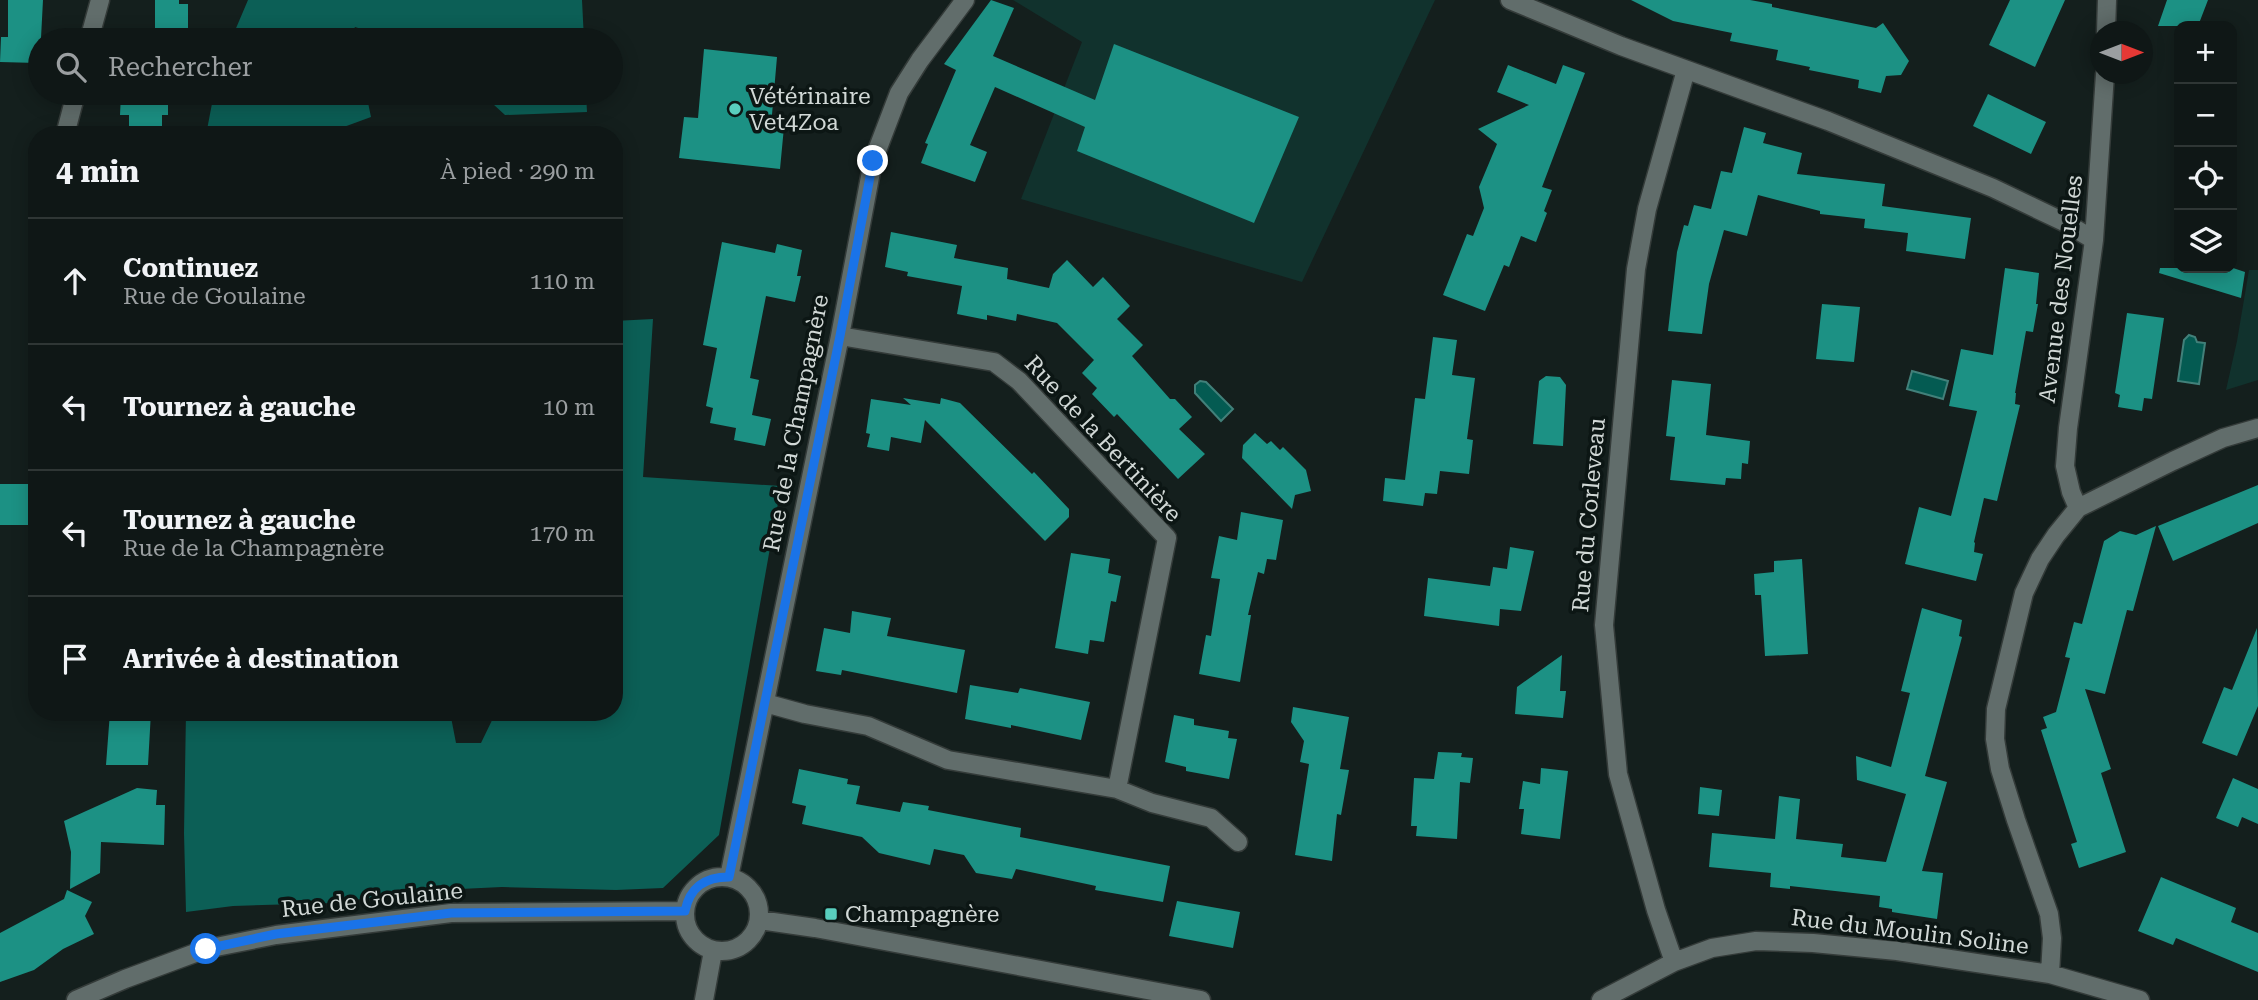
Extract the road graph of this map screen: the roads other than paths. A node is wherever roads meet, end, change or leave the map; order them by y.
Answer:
1 (100, 0) edge
2 (965, 0) edge
3 (1510, 0) edge
4 (2107, 0) edge
5 (2106, 21) edge
6 (92, 28) edge
7 (1686, 70) junction
8 (2104, 84) edge
9 (73, 105) edge
10 (67, 126) edge
11 (2094, 240) junction
12 (840, 336) junction
13 (2258, 428) edge
14 (2078, 508) junction
15 (765, 703) junction
16 (1117, 789) junction
17 (1238, 842) dead end
18 (729, 877) junction
19 (685, 911) junction
20 (759, 920) junction
21 (713, 951) junction
22 (1674, 962) junction
23 (2050, 974) junction
24 (76, 1000) edge
25 (704, 1000) edge
26 (1201, 1000) edge
27 (1601, 1000) edge
28 (2140, 1000) edge

1 - 6 street
2 - 12 street, Rue de la Champagnère
3 - 7 street
4 - 5 street
7 - 11 street
7 - 22 street, Rue du Corleveau
8 - 11 street, Avenue des Nouelles
9 - 10 street
11 - 14 street, Avenue des Nouelles
12 - 15 street, Rue de la Champagnère
12 - 16 street, Rue de la Bertinière
13 - 14 street
14 - 23 street
15 - 16 street
15 - 18 street, Rue de la Champagnère
16 - 17 street
18 - 19 street
18 - 20 street
19 - 21 street
19 - 24 street, Rue de Goulaine
20 - 21 street
20 - 26 street
21 - 25 street
22 - 23 street, Rue du Moulin Soline
22 - 27 street
23 - 28 street, Rue du Moulin Soline

